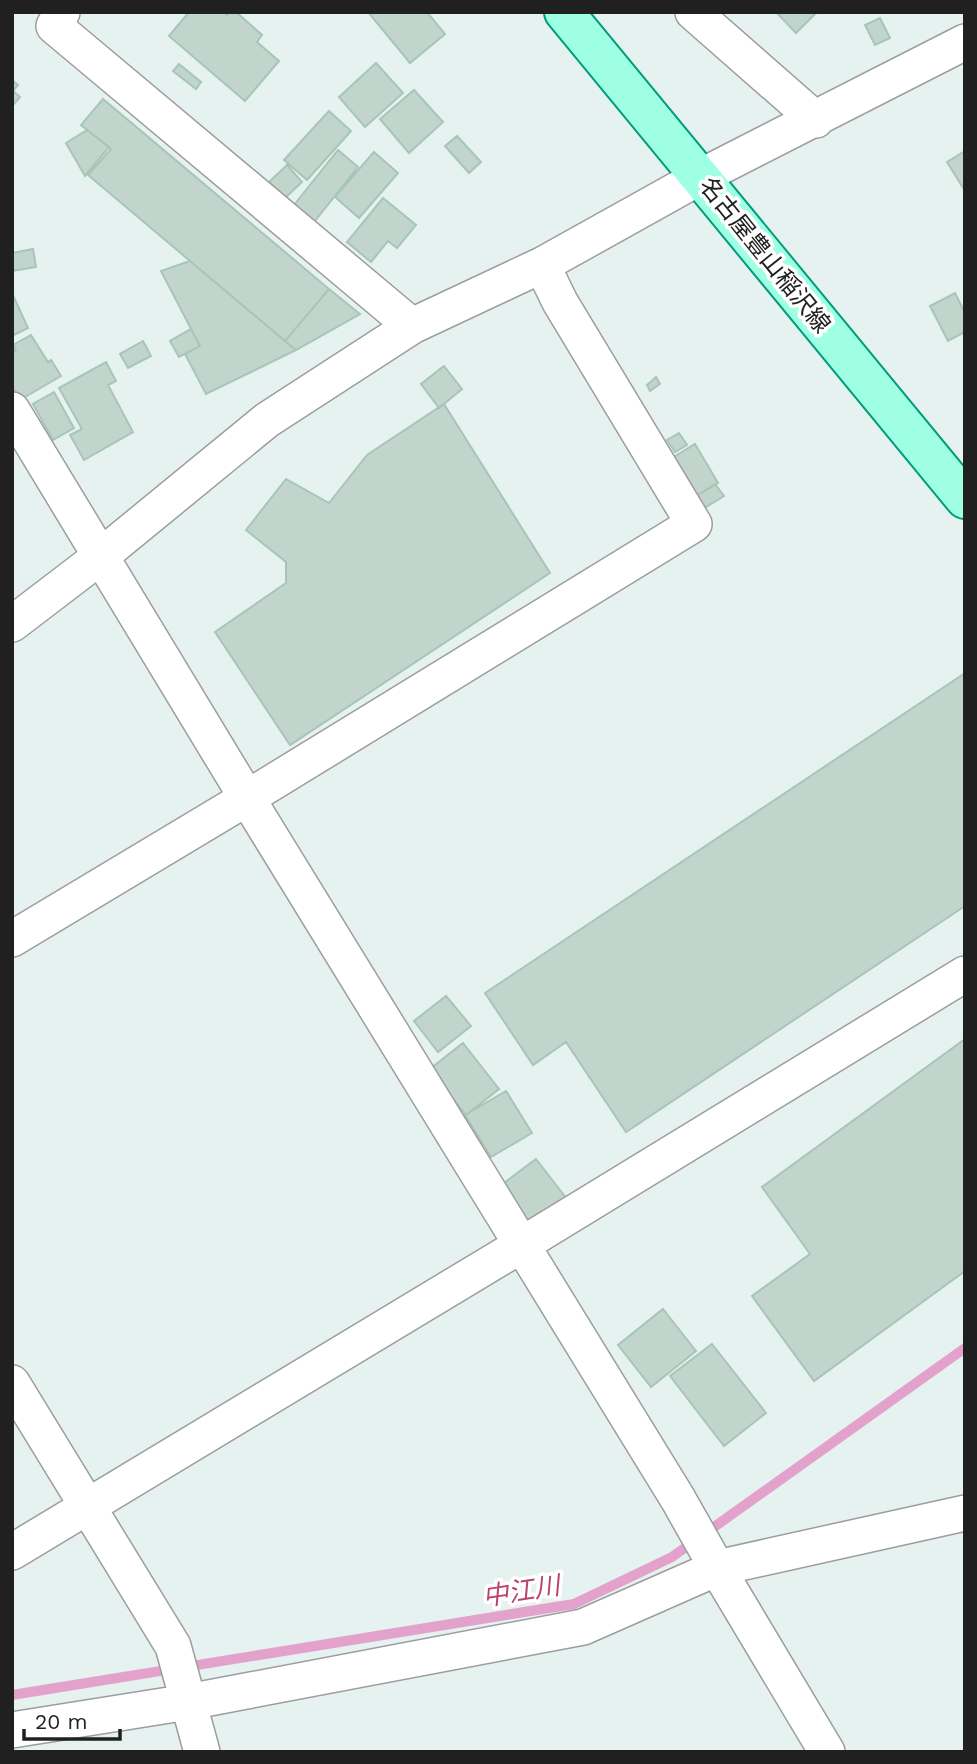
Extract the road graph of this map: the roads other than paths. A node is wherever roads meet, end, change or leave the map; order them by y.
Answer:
1 (62, 12) edge
2 (564, 12) edge
3 (693, 12) edge
4 (965, 42) edge
5 (816, 120) junction
6 (700, 177) junction
7 (542, 265) junction
8 (412, 326) junction
9 (12, 410) edge
10 (965, 499) edge
11 (101, 556) junction
12 (12, 624) edge
13 (247, 798) junction
14 (12, 939) edge
15 (965, 974) edge
16 (523, 1244) junction
17 (12, 1383) edge
18 (87, 1506) junction
19 (965, 1513) edge
20 (12, 1552) edge
21 (716, 1567) junction
22 (188, 1701) junction
23 (12, 1730) edge
24 (202, 1752) edge
25 (827, 1752) edge

1 - 8 street
2 - 6 main road, 名古屋豊山稲沢線
3 - 5 street
4 - 5 street
5 - 6 street
6 - 7 street
6 - 10 main road, 名古屋豊山稲沢線
7 - 8 street
7 - 13 street
8 - 11 street
9 - 11 street
11 - 12 street
11 - 13 street
13 - 14 street
13 - 16 street
15 - 16 street
16 - 18 street
16 - 21 street
17 - 18 street
18 - 20 street
18 - 22 street
19 - 21 street
21 - 22 street
21 - 25 street
22 - 23 street
22 - 24 street

